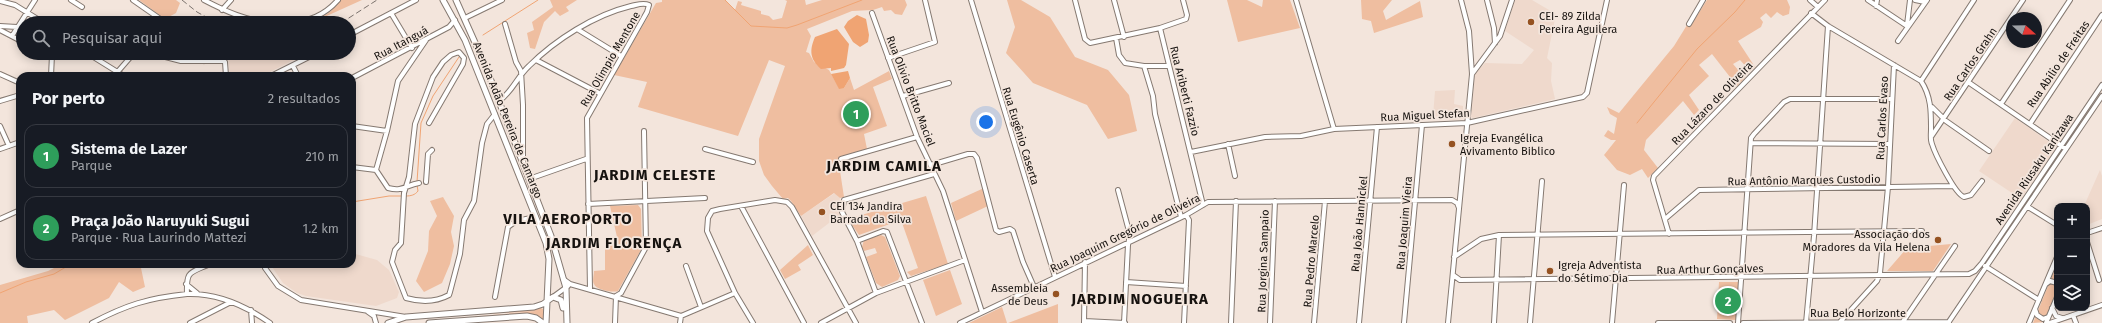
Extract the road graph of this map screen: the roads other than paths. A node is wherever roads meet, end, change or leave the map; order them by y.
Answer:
1 (35, 0) edge
2 (71, 0) edge
3 (133, 0) edge
4 (204, 0) edge
5 (231, 0) edge
6 (338, 0) edge
7 (416, 0) edge
8 (443, 0) edge
9 (456, 0) edge
10 (502, 0) edge
11 (925, 0) edge
12 (971, 0) edge
13 (1075, 0) edge
14 (1114, 0) edge
15 (1183, 0) edge
16 (1296, 0) edge
17 (1461, 0) edge
18 (1487, 0) edge
19 (1512, 0) edge
20 (1607, 0) edge
21 (1703, 0) edge
22 (1810, 0) edge
23 (1825, 0) edge
24 (1869, 0) edge
25 (1877, 0) edge
26 (1910, 0) edge
27 (1915, 0) edge
28 (1974, 0) edge
29 (2023, 0) edge
30 (2070, 0) edge
31 (0, 1) edge
32 (1926, 1) edge
33 (1876, 6) junction
34 (1818, 7) junction
35 (82, 8) dead end
36 (222, 10) junction
37 (27, 12) junction
38 (391, 13) junction
39 (872, 13) dead end
40 (1811, 14) junction
41 (2102, 14) edge
42 (1908, 15) junction
43 (24, 16) edge
44 (33, 16) edge
45 (156, 16) edge
46 (240, 16) edge
47 (319, 16) edge
48 (465, 18) junction
49 (455, 19) junction
50 (1900, 20) junction
51 (505, 24) dead end
52 (1689, 24) dead end
53 (0, 26) edge
54 (1828, 26) junction
55 (1907, 26) junction
56 (16, 27) edge
57 (1160, 28) junction
58 (1494, 28) junction
59 (16, 29) edge
60 (577, 29) junction
61 (0, 30) edge
62 (1503, 30) junction
63 (356, 31) edge
64 (12, 36) junction
65 (1124, 37) junction
66 (16, 38) edge
67 (1116, 38) junction
68 (426, 40) junction
69 (1898, 41) dead end
70 (1494, 45) junction
71 (411, 48) junction
72 (415, 55) junction
73 (621, 56) junction
74 (888, 58) junction
75 (52, 60) edge
76 (97, 60) edge
77 (128, 60) edge
78 (177, 60) edge
79 (224, 60) joint
80 (304, 60) edge
81 (536, 60) junction
82 (204, 61) joint
83 (215, 61) joint
84 (1894, 65) junction
85 (293, 66) junction
86 (1144, 66) junction
87 (1169, 66) junction
88 (51, 72) edge
89 (113, 72) edge
90 (118, 72) edge
91 (226, 72) edge
92 (280, 72) edge
93 (296, 72) edge
94 (0, 74) edge
95 (1472, 74) junction
96 (356, 76) edge
97 (521, 78) junction
98 (16, 81) edge
99 (1921, 81) junction
100 (1968, 82) junction
101 (949, 83) dead end
102 (2102, 85) edge
103 (599, 93) junction
104 (16, 96) edge
105 (903, 96) junction
106 (2102, 96) edge
107 (1822, 98) junction
108 (1892, 99) junction
109 (0, 101) edge
110 (499, 101) junction
111 (2001, 104) junction
112 (1931, 107) junction
113 (495, 114) junction
114 (1944, 119) junction
115 (429, 123) dead end
116 (1467, 123) junction
117 (2030, 124) junction
118 (1422, 125) junction
119 (0, 126) edge
120 (356, 127) edge
121 (1377, 127) junction
122 (1334, 129) junction
123 (387, 131) junction
124 (644, 131) dead end
125 (917, 137) junction
126 (1931, 137) junction
127 (16, 143) edge
128 (523, 143) junction
129 (1751, 143) junction
130 (1820, 143) junction
131 (516, 144) junction
132 (1228, 144) junction
133 (1889, 144) junction
134 (9, 146) junction
135 (2061, 146) junction
136 (0, 149) edge
137 (706, 149) dead end
138 (2066, 149) junction
139 (432, 150) dead end
140 (1989, 151) dead end
141 (1191, 152) junction
142 (586, 159) junction
143 (842, 159) dead end
144 (753, 162) dead end
145 (523, 163) junction
146 (931, 165) junction
147 (356, 168) edge
148 (376, 170) junction
149 (934, 174) junction
150 (1236, 176) dead end
151 (529, 179) junction
152 (1542, 180) dead end
153 (1982, 181) dead end
154 (426, 182) dead end
155 (419, 183) dead end
156 (1624, 185) dead end
157 (1953, 186) junction
158 (1888, 187) junction
159 (1817, 188) junction
160 (1748, 189) junction
161 (1118, 190) dead end
162 (404, 191) junction
163 (1460, 193) junction
164 (705, 198) dead end
165 (1370, 200) junction
166 (1415, 200) junction
167 (1452, 200) junction
168 (1236, 201) junction
169 (1274, 201) junction
170 (1325, 201) junction
171 (645, 202) junction
172 (588, 204) junction
173 (1203, 205) junction
174 (741, 206) junction
175 (2028, 207) junction
176 (1459, 208) junction
177 (16, 212) edge
178 (1183, 216) junction
179 (536, 217) junction
180 (0, 219) edge
181 (1665, 219) junction
182 (2054, 223) edge
183 (2102, 228) edge
184 (1922, 231) dead end
185 (1884, 232) junction
186 (1744, 233) junction
187 (1814, 233) junction
188 (2090, 233) edge
189 (1620, 234) junction
190 (1669, 234) junction
191 (1130, 235) junction
192 (1499, 235) junction
193 (1537, 235) junction
194 (1138, 238) junction
195 (857, 241) junction
196 (1127, 244) junction
197 (1955, 246) dead end
198 (2090, 250) edge
199 (2092, 255) joint
200 (1454, 257) junction
201 (965, 260) junction
202 (1085, 262) junction
203 (1982, 263) junction
204 (2054, 264) edge
205 (686, 266) dead end
206 (1986, 266) junction
207 (202, 268) edge
208 (266, 268) edge
209 (1936, 274) junction
210 (1970, 274) junction
211 (1453, 275) junction
212 (1880, 276) junction
213 (1055, 277) junction
214 (1742, 277) junction
215 (1810, 277) junction
216 (1496, 279) junction
217 (1615, 279) junction
218 (1533, 280) junction
219 (2099, 280) dead end
220 (906, 281) junction
221 (1126, 282) junction
222 (2054, 282) edge
223 (186, 284) junction
224 (1973, 284) junction
225 (2045, 284) junction
226 (568, 286) junction
227 (1186, 286) junction
228 (1034, 287) junction
229 (590, 289) junction
230 (198, 293) junction
231 (547, 293) junction
232 (735, 293) junction
233 (876, 293) junction
234 (187, 294) junction
235 (616, 296) junction
236 (495, 297) dead end
237 (553, 297) junction
238 (221, 299) junction
239 (2039, 300) junction
240 (231, 302) junction
241 (546, 303) junction
242 (2054, 304) edge
243 (852, 305) junction
244 (2102, 305) edge
245 (535, 306) junction
246 (222, 307) junction
247 (701, 307) junction
248 (847, 308) junction
249 (2052, 308) junction
250 (365, 309) junction
251 (2035, 309) junction
252 (250, 310) junction
253 (982, 312) junction
254 (850, 313) junction
255 (2073, 315) junction
256 (681, 316) junction
257 (2049, 316) junction
258 (406, 317) junction
259 (2062, 318) junction
260 (1084, 322) edge
261 (1806, 322) edge
262 (1839, 322) edge
263 (1893, 322) edge
264 (1902, 322) edge
265 (1949, 322) edge
266 (92, 323) edge
267 (190, 323) edge
268 (252, 323) edge
269 (270, 323) edge
270 (376, 323) edge
271 (388, 323) edge
272 (429, 323) edge
273 (544, 323) edge
274 (564, 323) edge
275 (567, 323) edge
276 (615, 323) edge
277 (680, 323) edge
278 (752, 323) edge
279 (804, 323) edge
280 (821, 323) edge
281 (856, 323) edge
282 (922, 323) edge
283 (960, 323) edge
284 (1125, 323) edge
285 (1184, 323) edge
286 (1231, 323) edge
287 (1270, 323) edge
288 (1314, 323) edge
289 (1359, 323) edge
290 (1404, 323) edge
291 (1448, 323) edge
292 (1494, 323) edge
293 (1530, 323) edge
294 (1612, 323) edge
295 (1658, 323) edge
296 (1712, 323) edge
297 (1730, 323) edge
298 (1738, 323) edge
299 (1743, 323) edge
300 (1788, 323) edge
301 (2029, 323) edge
302 (2046, 323) edge
303 (2050, 323) edge
304 (2076, 323) edge

1 - 37 street
2 - 35 street
3 - 45 street
4 - 36 street
5 - 36 street
6 - 47 street
7 - 38 street
8 - 49 main road, Avenida Adão Pereira de Camargo
9 - 48 main road, Avenida Adão Pereira de Camargo
10 - 48 street
11 - 74 street
12 - 213 street, Rua Eugênio Caserta
13 - 67 street
14 - 65 street
15 - 57 street
16 - 122 street
17 - 95 street
18 - 58 street
19 - 62 street
20 - 116 street, Rua Miguel Stefan
21 - 52 street
22 - 34 street
23 - 34 street, Rua Lázaro de Oliveira
24 - 33 street
25 - 33 street
26 - 42 street
27 - 32 street
28 - 99 street
29 - 100 street, Rua Carlos Grahn
30 - 111 street
31 - 37 street
32 - 55 street
33 - 50 street
34 - 40 street, Rua Lázaro de Oliveira
36 - 46 street
37 - 43 street
37 - 44 street
38 - 63 street
38 - 71 street
39 - 74 street, Rua Olivio Britto Maciel
40 - 54 street
40 - 181 street, Rua Lázaro de Oliveira
41 - 117 street, Rua Abílio de Freitas
42 - 50 street
42 - 55 street
48 - 110 main road, Avenida Adão Pereira de Camargo
49 - 68 street, Rua Itanguá
49 - 113 main road, Avenida Adão Pereira de Camargo
50 - 55 street
51 - 97 street
53 - 56 street
54 - 84 street
54 - 107 street
55 - 69 street
57 - 65 street
57 - 87 street, Rua Ariberti Fazzio
58 - 62 street
58 - 70 street
59 - 64 street
60 - 73 street
60 - 73 street, Rua Olimpio Mentone
60 - 81 street
61 - 64 street
62 - 70 street
64 - 66 street
65 - 67 street
67 - 86 street
68 - 71 street, Rua Itanguá
68 - 72 street
70 - 95 street
71 - 72 street
71 - 96 street, Rua Itanguá
72 - 123 street
73 - 103 street, Rua Olimpio Mentone
74 - 105 street, Rua Olivio Britto Maciel
75 - 88 street
76 - 89 street
77 - 90 street
78 - 82 street
79 - 83 street
79 - 91 street
80 - 85 street
81 - 97 street
81 - 103 street
82 - 83 street
84 - 99 street
84 - 108 street, Rua Carlos Evaso
85 - 92 street
85 - 93 street
86 - 87 street
86 - 178 street
87 - 141 street, Rua Ariberti Fazzio
94 - 98 street
95 - 116 street
97 - 110 street
97 - 128 street
99 - 112 street
100 - 111 street
100 - 114 street, Rua Carlos Grahn
101 - 105 street
102 - 135 street, Avenida Riusaku Kanizawa
103 - 142 street, Rua Olimpio Mentone
104 - 109 street
105 - 125 street, Rua Olivio Britto Maciel
106 - 138 street
107 - 108 street
107 - 129 street
107 - 130 street
108 - 133 street, Rua Carlos Evaso
110 - 131 main road, Avenida Adão Pereira de Camargo
111 - 117 street
112 - 114 street
112 - 126 street
113 - 162 street
113 - 179 main road, Avenida Adão Pereira de Camargo
114 - 126 street, Rua Carlos Grahn
114 - 140 street
115 - 162 street
116 - 118 street, Rua Miguel Stefan
116 - 163 street
117 - 135 street
118 - 121 street, Rua Miguel Stefan
118 - 166 street, Rua Joaquim Vieira
119 - 134 street
120 - 123 street
121 - 122 street, Rua Miguel Stefan
121 - 165 street, Rua João Hannickel
122 - 132 street, Rua Miguel Stefan
123 - 148 street
124 - 171 street
125 - 143 street
125 - 146 street, Rua Olivio Britto Maciel
126 - 157 street
127 - 134 street
128 - 131 street
128 - 145 street
129 - 130 street
129 - 160 street
130 - 133 street
130 - 159 street
131 - 145 main road, Avenida Adão Pereira de Camargo
132 - 141 street, Rua Miguel Stefan
132 - 150 street
133 - 158 street, Rua Carlos Evaso
134 - 136 street
135 - 138 street
135 - 203 street, Avenida Riusaku Kanizawa
137 - 144 street
138 - 175 street
139 - 154 street
141 - 173 street, Rua Ariberti Fazzio
142 - 151 street
142 - 172 street, Rua Olimpio Mentone
145 - 151 main road, Avenida Adão Pereira de Camargo
146 - 149 street, Rua Olivio Britto Maciel
146 - 228 street
147 - 148 street
148 - 162 street
149 - 195 street
149 - 201 street, Rua Olivio Britto Maciel
151 - 226 main road, Avenida Adão Pereira de Camargo
152 - 193 street
153 - 157 street
155 - 162 street
156 - 189 street
157 - 158 street, Rua Antônio Marques Custodio
158 - 159 street, Rua Antônio Marques Custodio
158 - 185 street, Rua Carlos Evaso
159 - 160 street, Rua Antônio Marques Custodio
159 - 187 street
160 - 181 street, Rua Antônio Marques Custodio
160 - 186 street
161 - 191 street
163 - 167 street
163 - 176 street
164 - 171 street
165 - 166 street, Rua Joaquim Gregório de Oliveira
165 - 170 street, Rua Joaquim Gregório de Oliveira
165 - 289 street, Rua João Hannickel
166 - 167 street, Rua Joaquim Gregório de Oliveira
166 - 290 street, Rua Joaquim Vieira
167 - 176 street
168 - 169 street, Rua Joaquim Gregório de Oliveira
168 - 173 street, Rua Joaquim Gregório de Oliveira
168 - 286 street
169 - 170 street, Rua Joaquim Gregório de Oliveira
169 - 287 street, Rua Jorgina Sampaio
170 - 288 street, Rua Pedro Marcelo
171 - 172 street
171 - 235 street
172 - 229 street, Rua Olimpio Mentone
173 - 178 street, Rua Joaquim Gregório de Oliveira
174 - 232 street
174 - 248 street
174 - 279 street
175 - 182 street
175 - 206 street
176 - 200 street
177 - 180 street
178 - 194 street, Rua Joaquim Gregório de Oliveira
178 - 227 street
179 - 231 main road, Avenida Adão Pereira de Camargo
179 - 236 street
181 - 190 street, Rua Lázaro de Oliveira
183 - 188 street
184 - 185 street
185 - 187 street
185 - 212 street, Rua Carlos Evaso
186 - 187 street
186 - 190 street
186 - 214 street
187 - 215 street
189 - 190 street
189 - 193 street
189 - 217 street
191 - 194 street
191 - 196 street
192 - 193 street
192 - 200 street
192 - 216 street
193 - 218 street
194 - 196 street, Rua Joaquim Gregório de Oliveira
195 - 220 street
195 - 233 street
196 - 202 street, Rua Joaquim Gregório de Oliveira
196 - 221 street
197 - 209 street
198 - 199 street
199 - 219 street
200 - 211 street
201 - 220 street
201 - 253 street, Rua Olivio Britto Maciel
202 - 213 street, Rua Joaquim Gregório de Oliveira
202 - 260 street
203 - 206 street
203 - 210 street
204 - 225 street
205 - 247 street
206 - 224 street
206 - 239 street
207 - 223 street
208 - 250 street
209 - 210 street, Rua Arthur Gonçalves
209 - 212 street, Rua Arthur Gonçalves
209 - 264 street
210 - 224 street
211 - 216 street, Rua Arthur Gonçalves
211 - 291 street
212 - 215 street, Rua Arthur Gonçalves
212 - 262 street
213 - 228 street, Rua Joaquim Gregório de Oliveira
214 - 215 street, Rua Arthur Gonçalves
214 - 217 street, Rua Arthur Gonçalves
214 - 298 street
215 - 261 street
216 - 218 street, Rua Arthur Gonçalves
216 - 292 street
217 - 218 street, Rua Arthur Gonçalves
217 - 294 street
218 - 293 street
220 - 233 street
220 - 282 street
221 - 227 street
221 - 284 street
222 - 225 street
223 - 230 street
223 - 234 street
224 - 265 street
225 - 239 street
226 - 229 street
226 - 237 street
226 - 275 main road, Avenida Adão Pereira de Camargo
227 - 285 street
228 - 253 street, Rua Joaquim Gregório de Oliveira
229 - 235 street
230 - 234 street
230 - 238 street
231 - 241 main road, Avenida Adão Pereira de Camargo
231 - 245 main road
232 - 247 street
232 - 278 street
233 - 243 street
234 - 266 street
235 - 256 street
235 - 276 street
237 - 241 main road
237 - 274 main road
238 - 240 street
238 - 246 street
239 - 251 street
240 - 246 street
240 - 252 street
241 - 245 main road
241 - 273 main road, Avenida Adão Pereira de Camargo
242 - 249 street
243 - 248 street
243 - 254 street
244 - 255 street
245 - 258 main road
246 - 267 street
247 - 256 street
248 - 254 street
248 - 280 street
249 - 257 street
249 - 259 street
250 - 258 street
250 - 270 street
251 - 257 street
251 - 301 street
252 - 268 street
252 - 269 street
253 - 283 street, Rua Joaquim Gregório de Oliveira
254 - 281 street
255 - 259 street
255 - 304 street
256 - 277 street
257 - 302 street
258 - 271 main road
259 - 303 street
260 - 284 street
261 - 262 street, Rua Belo Horizonte
261 - 300 street, Rua Belo Horizonte
262 - 263 street, Rua Belo Horizonte
263 - 264 street, Rua Belo Horizonte
264 - 265 street, Rua Belo Horizonte
272 - 273 main road
295 - 296 street
296 - 297 street
299 - 300 street, Rua Belo Horizonte

